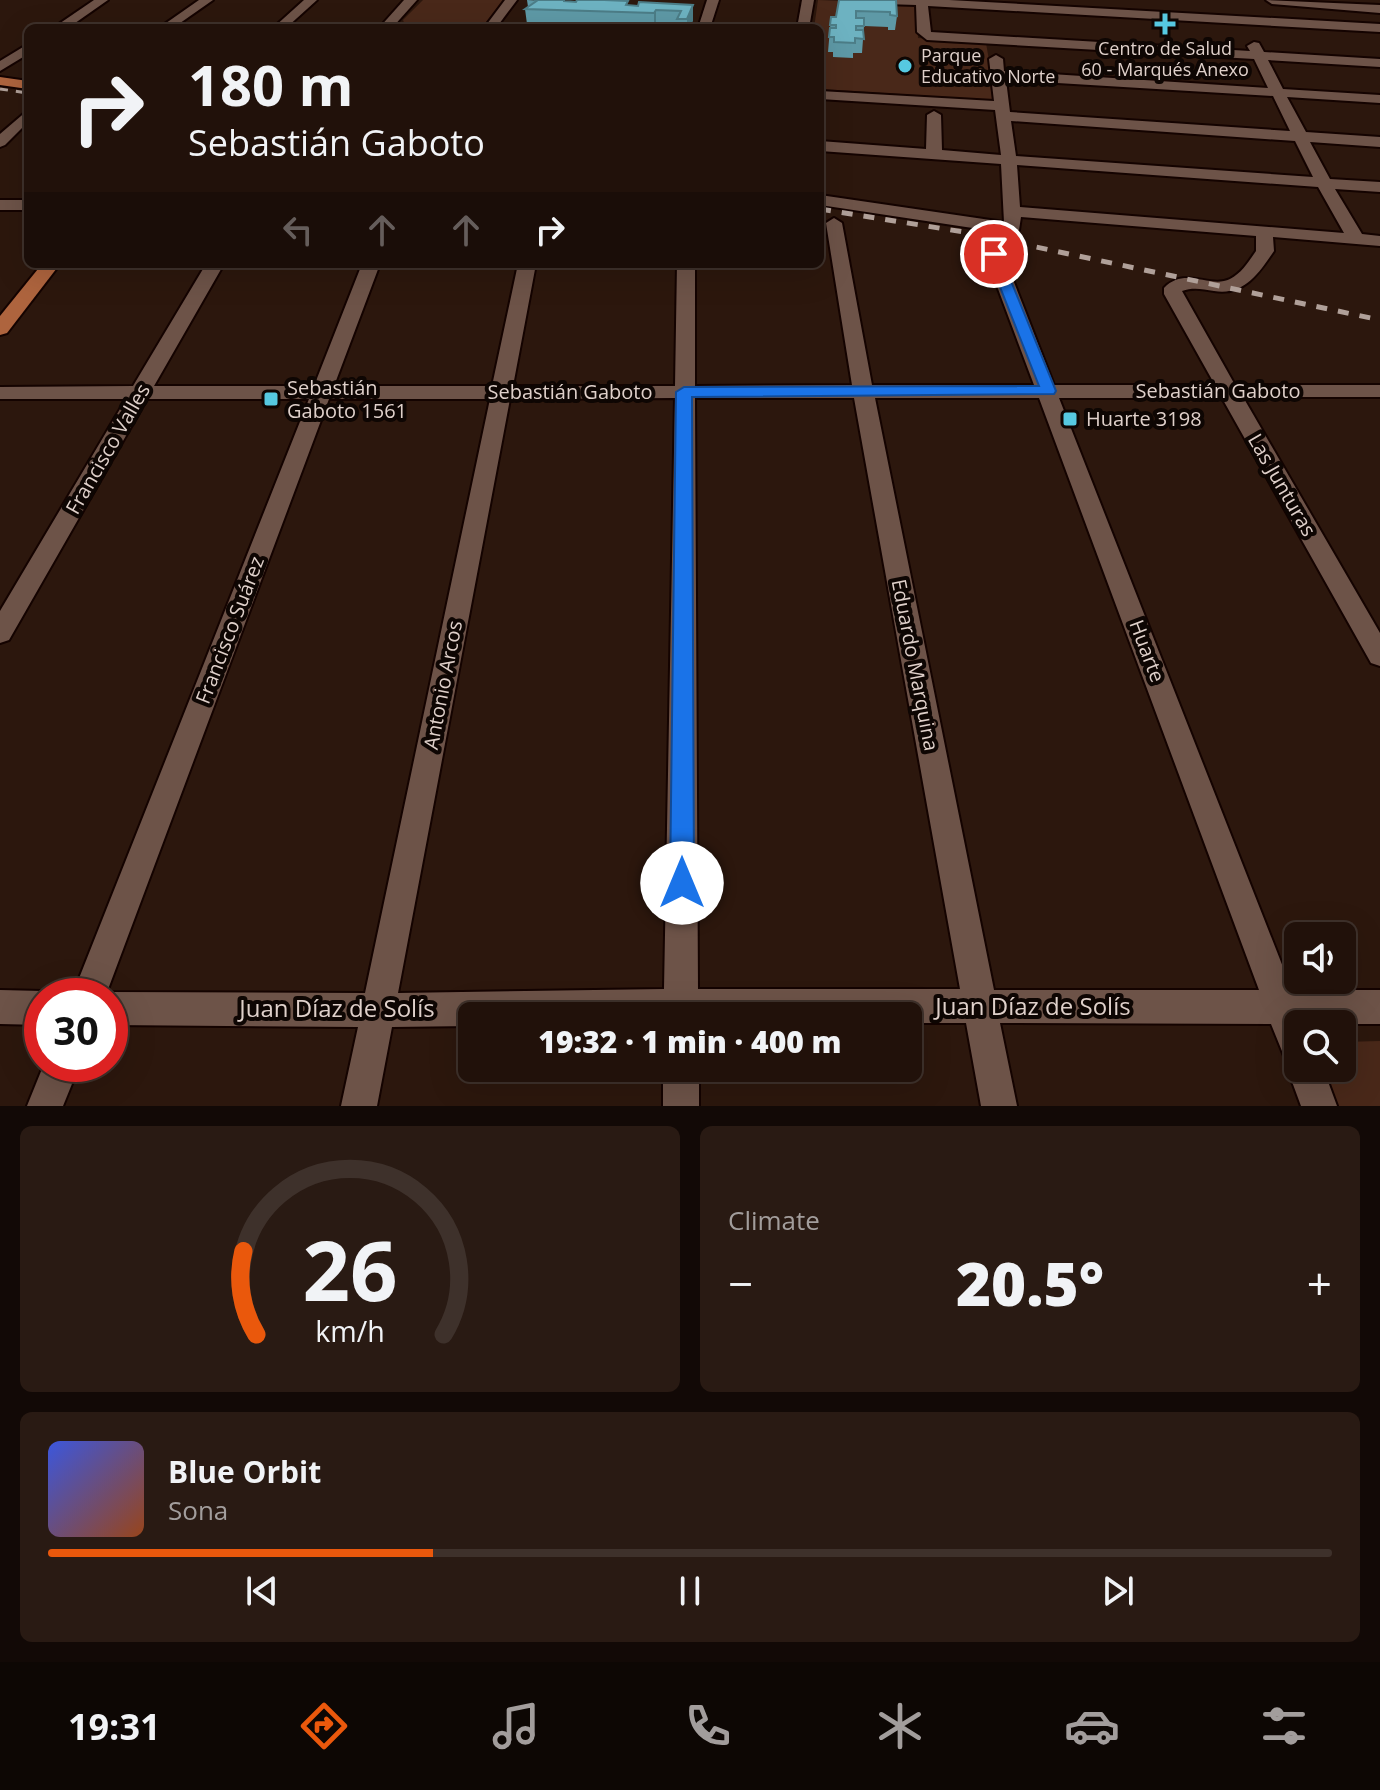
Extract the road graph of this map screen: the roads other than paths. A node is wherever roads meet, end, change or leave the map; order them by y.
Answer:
1 (102, 0) edge
2 (207, 0) edge
3 (311, 0) edge
4 (411, 0) edge
5 (511, 0) edge
6 (713, 0) edge
7 (808, 0) edge
8 (885, 0) edge
9 (1272, 0) edge
10 (922, 1) edge
11 (1380, 9) edge
12 (1241, 21) junction
13 (183, 23) edge
14 (65, 24) edge
15 (284, 24) edge
16 (392, 24) edge
17 (493, 24) edge
18 (705, 24) edge
19 (804, 24) edge
20 (1380, 28) edge
21 (1106, 30) junction
22 (994, 41) junction
23 (24, 51) edge
24 (1259, 57) junction
25 (1380, 63) edge
26 (0, 67) edge
27 (999, 75) junction
28 (0, 81) edge
29 (24, 84) edge
30 (1279, 94) junction
31 (824, 95) edge
32 (1380, 99) edge
33 (1003, 111) junction
34 (934, 115) dead end
35 (24, 118) edge
36 (1300, 137) junction
37 (0, 142) edge
38 (1380, 142) edge
39 (824, 146) edge
40 (934, 155) junction
41 (1009, 160) junction
42 (1324, 183) junction
43 (1380, 187) edge
44 (824, 201) edge
45 (0, 205) edge
46 (24, 205) edge
47 (1012, 211) junction
48 (834, 223) dead end
49 (1264, 231) junction
50 (1356, 239) junction
51 (1380, 241) edge
52 (994, 254) dead end
53 (48, 268) edge
54 (213, 268) edge
55 (369, 268) edge
56 (526, 268) edge
57 (686, 268) edge
58 (0, 329) edge
59 (863, 391) junction
60 (1048, 391) junction
61 (1228, 391) junction
62 (1380, 391) edge
63 (140, 392) junction
64 (322, 392) junction
65 (503, 392) junction
66 (684, 392) junction
67 (0, 393) edge
68 (0, 633) edge
69 (1380, 656) edge
70 (96, 978) edge
71 (681, 1002) edge
72 (0, 1007) edge
73 (981, 1007) junction
74 (1282, 1007) junction
75 (1380, 1007) edge
76 (24, 1008) edge
77 (128, 1008) edge
78 (922, 1008) edge
79 (377, 1010) junction
80 (458, 1010) edge
81 (1284, 1012) edge
82 (55, 1082) edge
83 (681, 1082) edge
84 (1310, 1082) edge
85 (45, 1106) edge
86 (359, 1106) edge
87 (681, 1106) edge
88 (999, 1106) edge
89 (1319, 1106) edge

1 - 14 street
2 - 13 street
3 - 15 street
4 - 16 street
5 - 17 street
6 - 18 street
7 - 19 street
8 - 10 street
9 - 11 street
10 - 21 street
10 - 22 street
12 - 20 street
12 - 21 street
12 - 24 street
21 - 22 street
21 - 24 street
22 - 27 street
23 - 26 street
24 - 25 street
24 - 30 street
27 - 30 street
27 - 33 street
28 - 29 main road
30 - 32 street
30 - 36 street
31 - 33 street
33 - 36 street
33 - 41 street
34 - 40 street
35 - 37 street
36 - 38 street
36 - 42 street
39 - 40 street
40 - 41 street
41 - 42 street
41 - 47 street
42 - 43 street
42 - 50 street
44 - 47 street
45 - 46 street
47 - 49 street
48 - 59 street, Eduardo Marquina
49 - 50 street
49 - 61 street, Las Junturas
50 - 51 street
52 - 60 street, Huarte
53 - 58 main road
54 - 63 street, Francisco Valles
55 - 64 street, Francisco Suárez
56 - 65 street, Antonio Arcos
57 - 66 street
59 - 60 street, Sebastián Gaboto
59 - 66 street, Sebastián Gaboto
59 - 73 street, Eduardo Marquina
60 - 61 street, Sebastián Gaboto
60 - 74 street, Huarte
61 - 62 street, Sebastián Gaboto
61 - 69 street, Las Junturas
63 - 64 street, Sebastián Gaboto
63 - 67 street, Sebastián Gaboto
63 - 68 street, Francisco Valles
64 - 65 street, Sebastián Gaboto
64 - 70 street, Francisco Suárez
65 - 66 street, Sebastián Gaboto
65 - 79 street, Antonio Arcos
66 - 71 street
72 - 76 street
73 - 74 street, Juan Díaz de Solís
73 - 78 street, Juan Díaz de Solís
73 - 88 street, Eduardo Marquina
74 - 75 street, Juan Díaz de Solís
74 - 81 street, Huarte
77 - 79 street, Juan Díaz de Solís
79 - 80 street, Juan Díaz de Solís
79 - 86 street, Antonio Arcos
82 - 85 street
83 - 87 street
84 - 89 street

